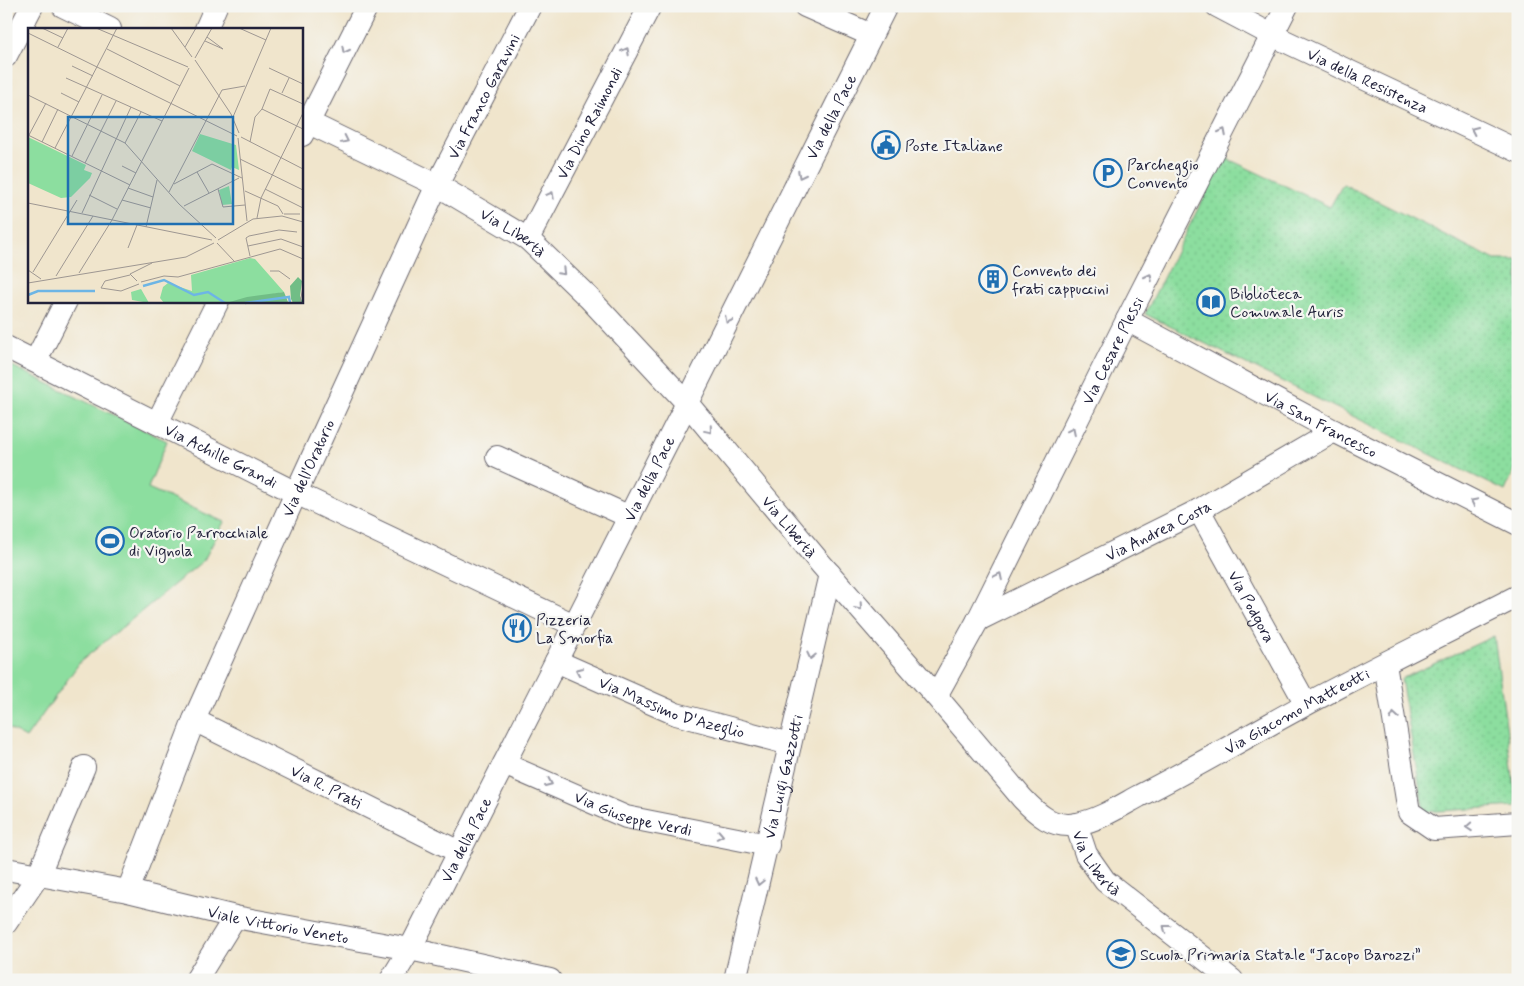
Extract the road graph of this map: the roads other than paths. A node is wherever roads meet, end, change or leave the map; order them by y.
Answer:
1 (32, 6) edge
2 (63, 6) edge
3 (216, 6) edge
4 (367, 6) edge
5 (530, 6) edge
6 (650, 6) edge
7 (805, 6) edge
8 (886, 6) edge
9 (1217, 6) edge
10 (1287, 6) edge
11 (108, 28) edge
12 (206, 28) edge
13 (871, 35) junction
14 (1272, 35) junction
15 (6, 56) edge
16 (304, 126) edge
17 (1518, 151) edge
18 (437, 185) junction
19 (528, 239) junction
20 (65, 302) edge
21 (218, 302) edge
22 (1127, 320) junction
23 (6, 347) edge
24 (36, 360) junction
25 (687, 403) junction
26 (157, 423) junction
27 (1334, 431) junction
28 (497, 457) dead end
29 (296, 493) junction
30 (1199, 510) junction
31 (630, 517) junction
32 (1518, 524) edge
33 (830, 574) junction
34 (1518, 596) edge
35 (978, 620) junction
36 (574, 625) junction
37 (556, 661) junction
38 (1385, 664) junction
39 (936, 696) junction
40 (1306, 704) junction
41 (194, 720) junction
42 (790, 744) junction
43 (504, 764) junction
44 (84, 767) dead end
45 (1518, 823) edge
46 (1076, 824) junction
47 (768, 845) junction
48 (459, 852) junction
49 (6, 869) edge
50 (38, 876) junction
51 (128, 891) junction
52 (234, 917) junction
53 (6, 923) edge
54 (410, 949) junction
55 (196, 980) edge
56 (391, 980) edge
57 (550, 980) edge
58 (735, 980) edge
59 (1232, 980) edge

1 - 15 street
2 - 11 street
3 - 12 street
4 -> 16 street
5 - 18 street, Via Franco Garavini
19 -> 6 street, Via Dino Raimondi
7 - 13 street
8 - 13 street, Via della Pace
9 - 14 street, Via della Resistenza
10 - 14 street, Via Cesare Plessi
13 -> 25 street, Via della Pace
17 -> 14 street, Via della Resistenza
22 -> 14 street, Via Cesare Plessi
16 -> 18 street, Via Libertà
18 - 19 street, Via Libertà
18 - 29 street, Via dell'Oratorio
19 -> 25 street, Via Libertà
20 - 24 street
21 - 26 street
22 - 27 street, Via San Francesco
35 -> 22 street, Via Cesare Plessi
23 - 24 street, Via Achille Grandi
24 - 26 street, Via Achille Grandi
25 - 31 street, Via della Pace
25 -> 33 street, Via Libertà
26 - 29 street, Via Achille Grandi
27 - 30 street, Via Andrea Costa
32 -> 27 street, Via San Francesco
28 - 31 street
29 - 36 street, Via Achille Grandi
29 - 41 street, Via dell'Oratorio
30 - 35 street, Via Andrea Costa
30 - 40 street, Via Podgora
31 - 36 street, Via della Pace
33 -> 39 street, Via Libertà
33 -> 42 street, Via Luigi Gazzotti
34 - 38 street, Via Giacomo Matteotti
35 - 39 street, Via Cesare Plessi
36 - 37 street, Via della Pace
42 -> 37 street, Via Massimo D'Azeglio
37 - 43 street, Via della Pace
38 - 40 street, Via Giacomo Matteotti
45 -> 38 street
39 - 46 street, Via Libertà
40 - 46 street, Via Giacomo Matteotti
41 - 48 street, Via R. Prati
41 - 51 street, Via dell'Oratorio
42 - 47 street, Via Luigi Gazzotti
43 -> 47 street, Via Giuseppe Verdi
43 - 48 street, Via della Pace
44 - 50 street
59 -> 46 street, Via Libertà
47 -> 58 street, Via Luigi Gazzotti
48 - 54 street, Via della Pace
49 - 50 street, Viale Vittorio Veneto
50 - 51 street, Viale Vittorio Veneto
50 - 53 street
51 - 52 street, Viale Vittorio Veneto
52 - 54 street, Viale Vittorio Veneto
52 - 55 street
54 - 56 street, Via della Pace
54 - 57 street, Viale Vittorio Veneto

